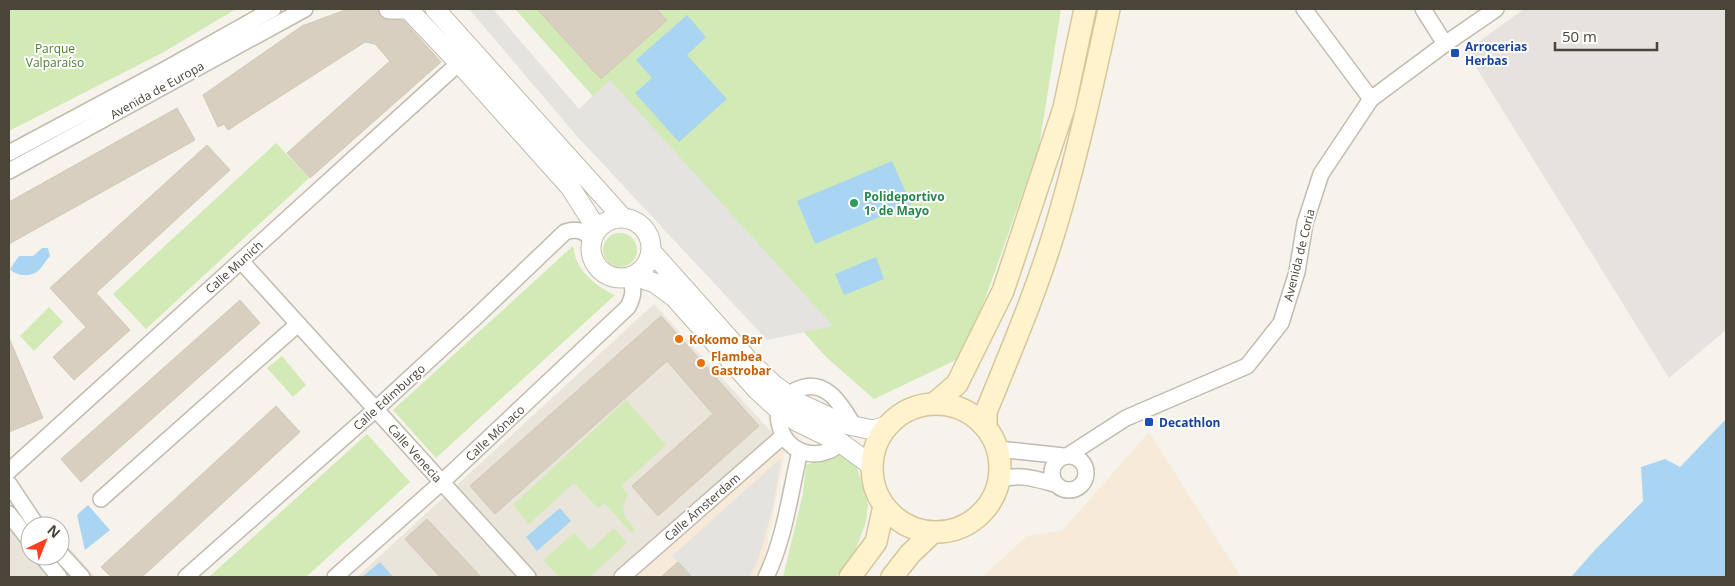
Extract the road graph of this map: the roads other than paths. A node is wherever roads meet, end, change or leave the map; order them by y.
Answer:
1 (273, 9) edge
2 (305, 9) edge
3 (389, 9) edge
4 (403, 9) edge
5 (408, 9) edge
6 (435, 9) edge
7 (1085, 9) edge
8 (1109, 9) edge
9 (1304, 9) edge
10 (1423, 9) edge
11 (1496, 9) edge
12 (1446, 44) junction
13 (459, 62) junction
14 (1371, 99) junction
15 (9, 153) edge
16 (9, 171) edge
17 (623, 218) junction
18 (595, 233) junction
19 (651, 251) junction
20 (241, 262) junction
21 (632, 276) junction
22 (298, 324) junction
23 (784, 403) junction
24 (934, 403) junction
25 (376, 409) junction
26 (986, 424) junction
27 (887, 426) junction
28 (783, 436) junction
29 (841, 443) junction
30 (998, 449) junction
31 (800, 451) junction
32 (1065, 456) junction
33 (871, 466) junction
34 (9, 471) edge
35 (1000, 480) junction
36 (442, 482) junction
37 (9, 484) edge
38 (1055, 484) junction
39 (101, 499) dead end
40 (884, 506) junction
41 (9, 514) edge
42 (30, 516) edge
43 (20, 528) edge
44 (932, 533) junction
45 (70, 564) edge
46 (82, 577) edge
47 (186, 577) edge
48 (335, 577) edge
49 (528, 577) edge
50 (622, 577) edge
51 (766, 577) edge
52 (850, 577) edge
53 (892, 577) edge

1 - 15 street, Avenida de Europa
2 - 16 street, Avenida de Europa
3 - 4 street
5 - 13 street
6 - 17 street
7 - 24 main road
8 - 26 main road
9 - 14 street
10 - 12 street
11 - 12 street, Avenida de Coria
12 - 14 street, Avenida de Coria
13 - 18 street
13 - 20 street, Calle Munich
14 - 32 street, Avenida de Coria
17 - 18 street
17 - 19 street
18 - 21 street
18 - 25 street, Calle Edimburgo
19 - 21 street
19 - 23 street
20 - 22 street, Calle Venecia
20 - 34 street, Calle Munich
21 - 23 street
21 - 36 street, Calle Mónaco
22 - 25 street, Calle Venecia
22 - 39 street
23 - 27 street
23 - 28 street
23 - 29 street
24 - 26 main road
24 - 27 main road
25 - 36 street, Calle Venecia
25 - 47 street, Calle Edimburgo
26 - 30 main road
27 - 33 main road
28 - 31 street
28 - 50 street, Calle Ámsterdam
29 - 31 street
29 - 33 street
30 - 32 street
30 - 35 main road
31 - 51 street
32 - 38 street
32 - 38 street
33 - 40 main road
35 - 38 street
35 - 44 main road
36 - 48 street, Calle Mónaco
36 - 49 street, Calle Venecia
37 - 42 street
40 - 44 main road
40 - 52 main road
41 - 43 street
44 - 53 main road
45 - 46 street

